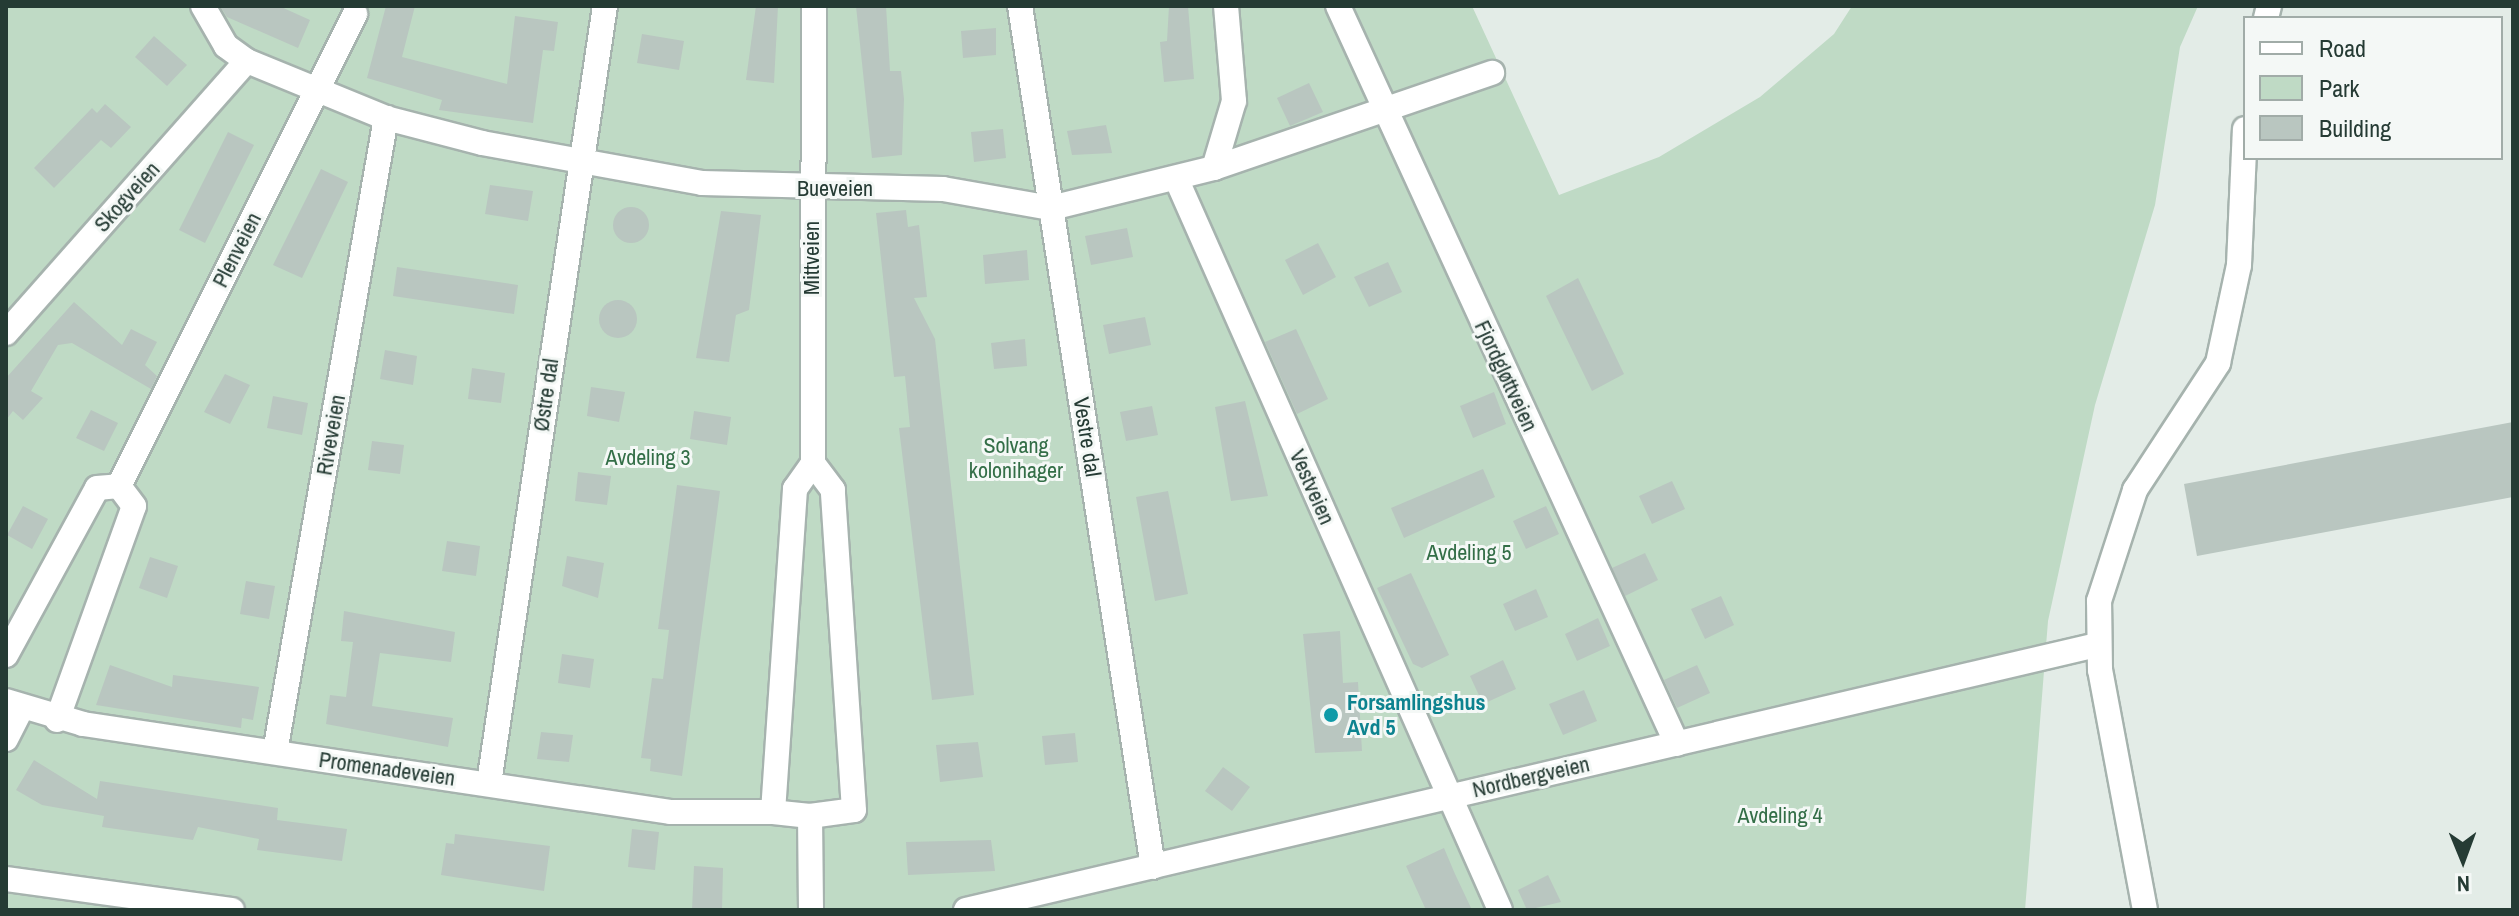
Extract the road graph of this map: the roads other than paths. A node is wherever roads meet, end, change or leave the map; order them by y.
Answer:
1 (203, 6) edge
2 (605, 6) edge
3 (814, 6) edge
4 (1020, 6) edge
5 (1226, 6) edge
6 (1338, 6) edge
7 (355, 14) dead end
8 (247, 61) junction
9 (1492, 73) dead end
10 (317, 90) junction
11 (1387, 107) junction
12 (386, 118) junction
13 (2243, 146) edge
14 (581, 163) junction
15 (1214, 168) junction
16 (1176, 178) junction
17 (811, 191) junction
18 (1051, 208) junction
19 (6, 333) edge
20 (813, 463) junction
21 (119, 486) junction
22 (2097, 645) junction
23 (6, 655) edge
24 (13, 706) edge
25 (57, 720) junction
26 (6, 739) edge
27 (1677, 744) junction
28 (275, 752) junction
29 (489, 783) junction
30 (1448, 796) junction
31 (773, 812) junction
32 (810, 816) junction
33 (1153, 867) junction
34 (6, 879) edge
35 (1037, 903) edge
36 (222, 909) edge
37 (811, 910) edge
38 (966, 910) edge
39 (1500, 910) edge
40 (2145, 910) edge

1 - 8 street, Bueveien
2 - 14 street, Østre dal
3 - 17 street, Mittveien
4 - 18 street, Vestre dal
5 - 15 street
6 - 11 street, Fjordgløttveien
7 - 10 street, Plenveien
8 - 10 street, Bueveien
8 - 19 street, Skogveien
9 - 11 street, Bueveien
10 - 12 street, Bueveien
10 - 21 street, Plenveien
11 - 15 street, Bueveien
11 - 27 street, Fjordgløttveien
12 - 14 street, Bueveien
12 - 28 street, Riveveien
13 - 22 street
14 - 17 street, Bueveien
14 - 29 street, Østre dal
15 - 16 street, Bueveien
16 - 18 street, Bueveien
16 - 30 street, Vestveien
17 - 18 street, Bueveien
17 - 20 street, Mittveien
18 - 33 street, Vestre dal
20 - 31 street, Mittveien
20 - 32 street
21 - 23 street
21 - 25 street
22 - 27 street, Nordbergveien
22 - 40 street
24 - 25 street, Promenadeveien
24 - 26 street
25 - 28 street, Promenadeveien
27 - 30 street, Nordbergveien
28 - 29 street, Promenadeveien
29 - 31 street, Promenadeveien
30 - 33 street, Nordbergveien
30 - 39 street, Vestveien
31 - 32 street
32 - 37 street
33 - 35 street, Nordbergveien
34 - 36 street
35 - 38 street, Nordbergveien

